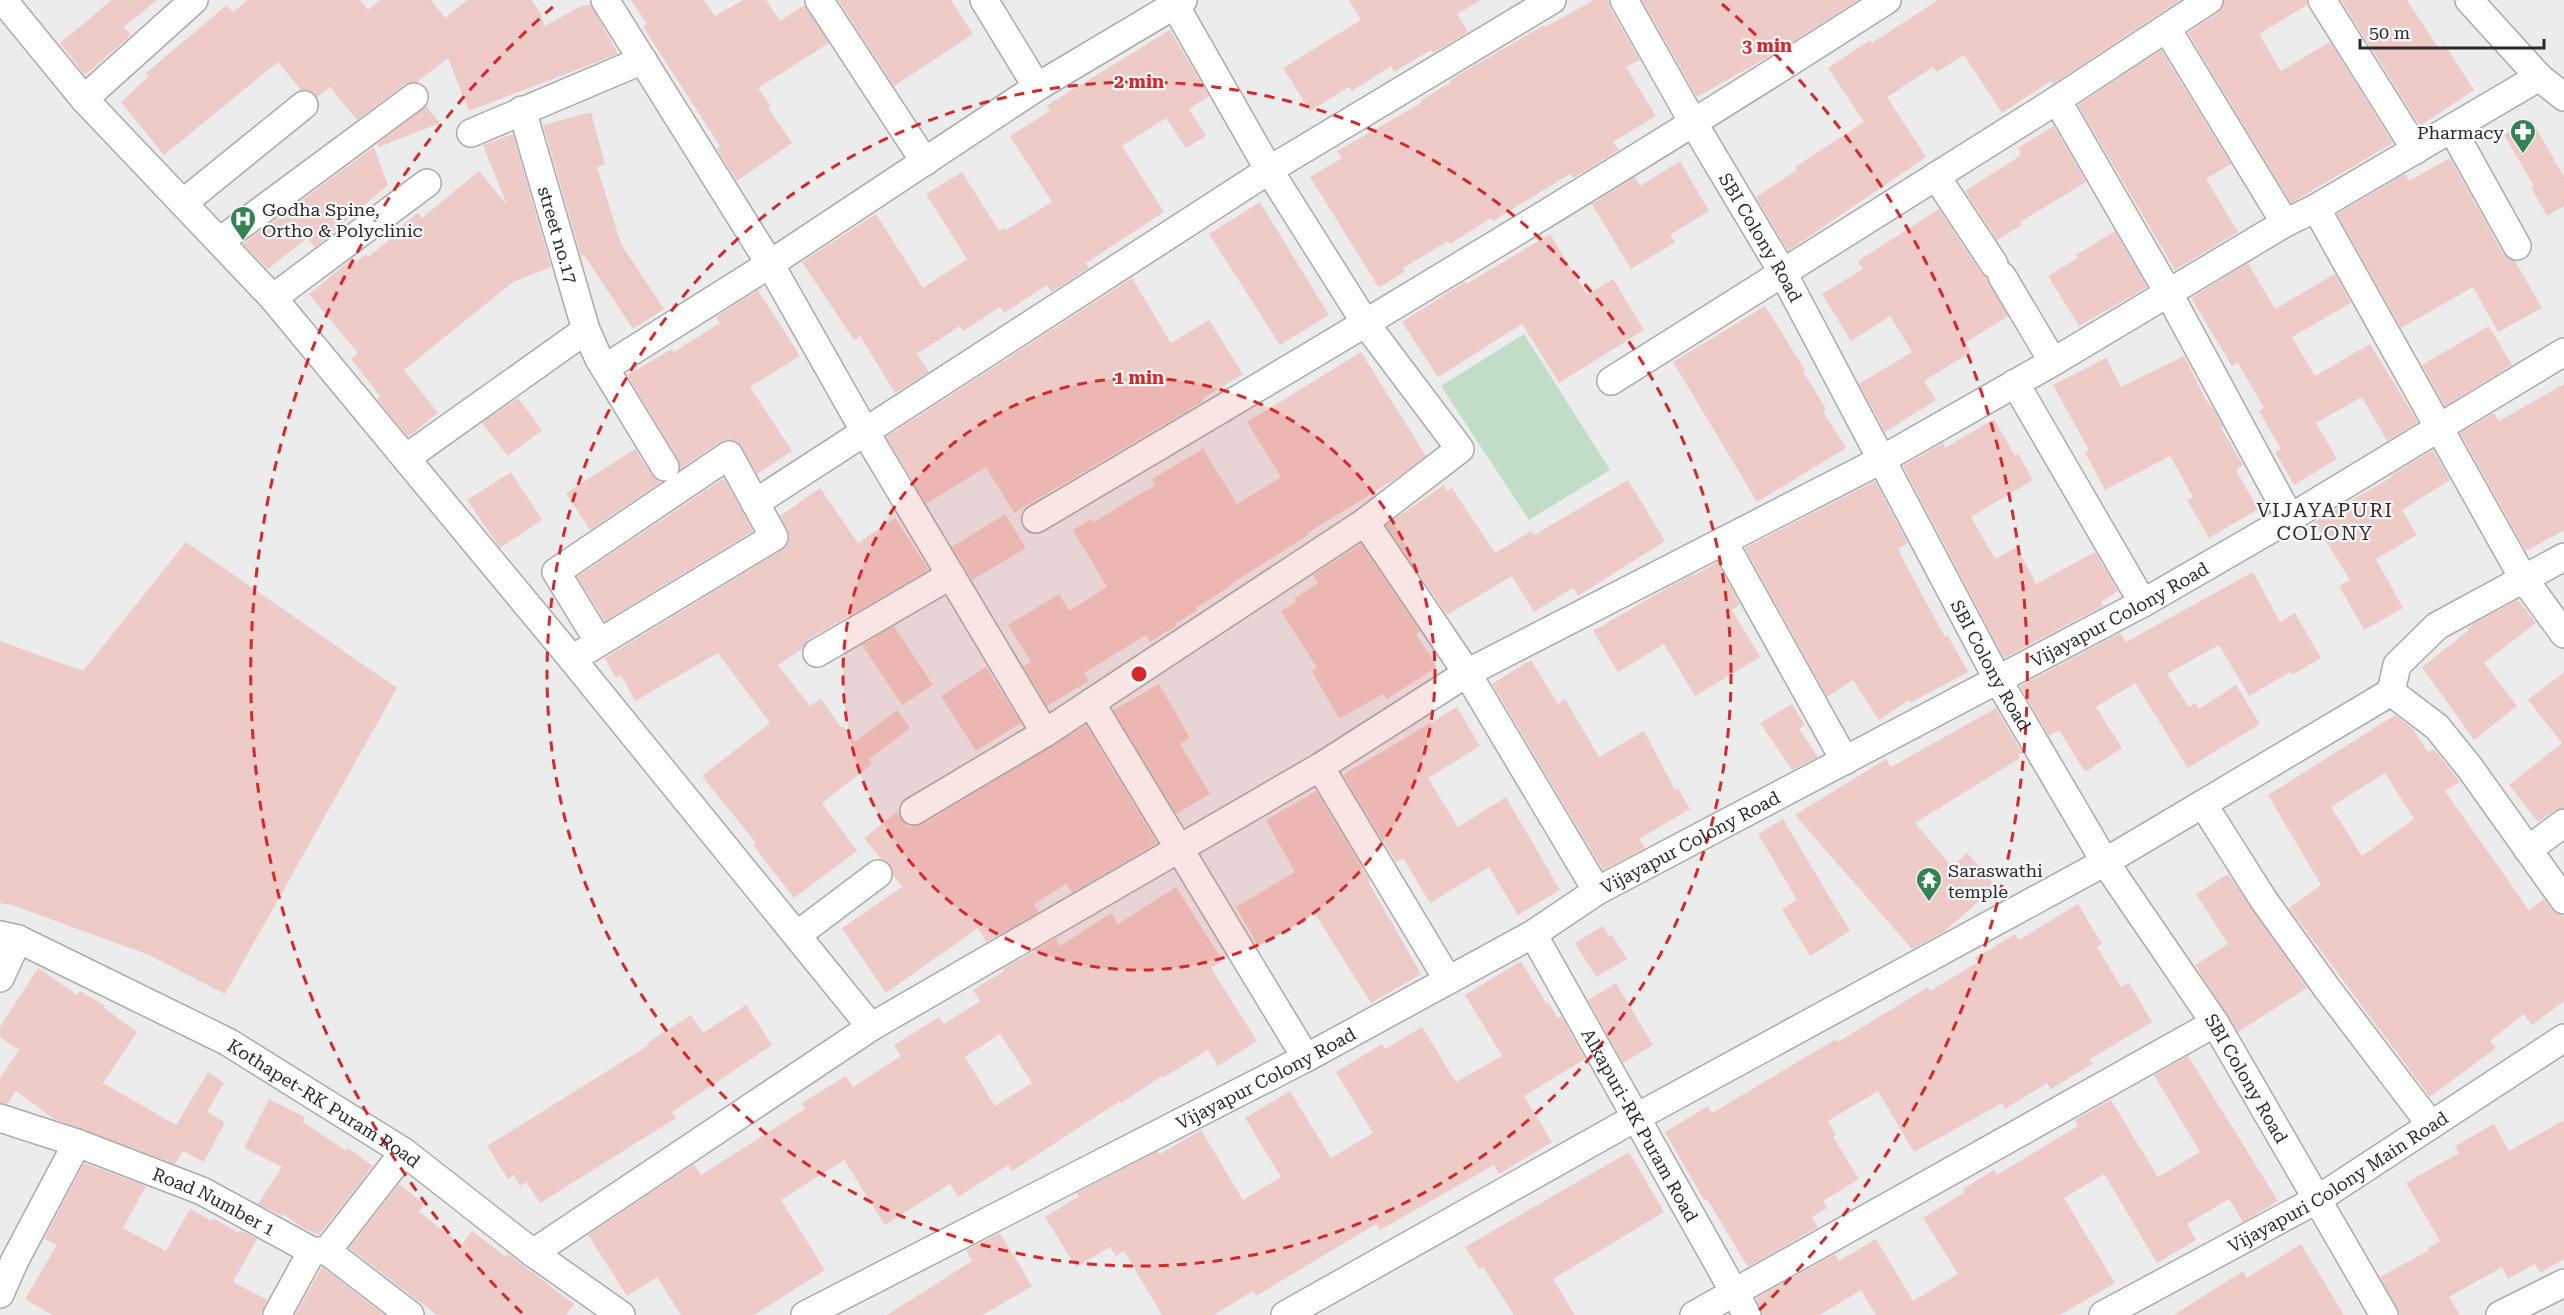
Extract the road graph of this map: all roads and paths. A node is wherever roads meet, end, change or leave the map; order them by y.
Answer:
1 (195, 0) edge
2 (605, 0) edge
3 (819, 0) edge
4 (984, 0) edge
5 (1552, 0) edge
6 (1624, 0) edge
7 (1887, 0) edge
8 (2209, 0) edge
9 (2322, 0) edge
10 (2469, 0) edge
11 (1177, 2) edge
12 (18, 5) edge
13 (2167, 29) junction
14 (643, 60) junction
15 (2539, 77) junction
16 (1037, 87) junction
17 (2564, 97) edge
18 (414, 98) dead end
19 (84, 99) junction
20 (2057, 100) junction
21 (303, 105) dead end
22 (522, 110) junction
23 (1694, 124) junction
24 (2452, 129) junction
25 (471, 133) dead end
26 (2416, 150) junction
27 (925, 162) junction
28 (1269, 170) junction
29 (1936, 177) junction
30 (427, 183) dead end
31 (183, 203) junction
32 (2316, 208) junction
33 (2285, 224) junction
34 (220, 241) junction
35 (2517, 246) dead end
36 (770, 264) junction
37 (1783, 273) junction
38 (2169, 294) junction
39 (273, 298) junction
40 (1366, 324) junction
41 (586, 330) junction
42 (2564, 352) edge
43 (2053, 362) junction
44 (602, 363) junction
45 (1611, 381) dead end
46 (2015, 383) junction
47 (2439, 428) junction
48 (864, 430) junction
49 (406, 458) junction
50 (1881, 460) junction
51 (665, 467) dead end
52 (754, 502) junction
53 (2290, 518) junction
54 (1036, 519) dead end
55 (1365, 522) junction
56 (1723, 540) junction
57 (2564, 557) edge
58 (951, 575) junction
59 (2523, 578) junction
60 (2143, 603) junction
61 (582, 613) junction
62 (552, 634) junction
63 (2564, 634) edge
64 (599, 642) junction
65 (817, 653) dead end
66 (572, 659) junction
67 (1467, 673) junction
68 (1998, 680) junction
69 (2391, 692) junction
70 (1091, 703) junction
71 (1044, 733) junction
72 (1845, 761) junction
73 (1320, 767) junction
74 (2203, 804) junction
75 (914, 811) dead end
76 (2564, 823) edge
77 (1179, 850) junction
78 (2528, 850) junction
79 (2105, 862) junction
80 (878, 874) dead end
81 (1597, 891) junction
82 (2564, 900) edge
83 (1533, 934) junction
84 (797, 935) junction
85 (9, 937) edge
86 (0, 978) edge
87 (1448, 981) junction
88 (2215, 1023) junction
89 (871, 1027) junction
90 (2564, 1038) edge
91 (1306, 1058) junction
92 (0, 1118) edge
93 (1635, 1118) junction
94 (2431, 1125) junction
95 (77, 1143) junction
96 (404, 1152) junction
97 (2318, 1199) junction
98 (320, 1251) junction
99 (533, 1253) junction
100 (2564, 1283) edge
101 (0, 1294) edge
102 (1740, 1304) edge
103 (0, 1312) edge
104 (6, 1315) edge
105 (277, 1315) edge
106 (410, 1315) edge
107 (621, 1315) edge
108 (805, 1315) edge
109 (1285, 1315) edge
110 (1694, 1315) edge
111 (2103, 1315) edge
112 (2384, 1315) edge
113 (2500, 1315) edge

1 - 19 street
2 - 14 street
3 - 27 street
4 - 16 street
5 - 28 street
6 - 23 street, SBI Colony Road
7 - 23 street
8 - 13 street
9 - 26 street
10 - 15 street
11 - 16 street
11 - 28 street
12 - 19 street
13 - 20 street
13 - 33 street
14 - 22 street
14 - 36 street
15 - 17 street
15 - 24 street
16 - 27 street
18 - 34 street
19 - 31 street
20 - 29 street
20 - 38 street
21 - 31 street
22 - 25 street
22 - 41 street, street no.17
23 - 37 street, SBI Colony Road
23 - 40 street
24 - 26 street
24 - 35 street
26 - 32 street
27 - 36 street
28 - 40 street
28 - 48 street
29 - 37 street
29 - 43 street
30 - 39 street
31 - 34 street
32 - 33 street
32 - 47 street
33 - 38 street
34 - 39 street
36 - 44 street
36 - 48 street
37 - 45 street
37 - 50 street, SBI Colony Road
38 - 43 street
38 - 53 street
39 - 49 street
40 - 54 street
40 - 55 street
41 - 44 street, street no.17
41 - 49 street
42 - 47 street, Vijayapur Colony Road
43 - 46 street
44 - 51 street, street no.17
46 - 50 street
46 - 60 street
47 - 53 street, Vijayapur Colony Road
47 - 59 street
48 - 52 street
48 - 58 street
49 - 62 street
50 - 56 street
50 - 68 street, SBI Colony Road
52 - 61 street
52 - 64 street
53 - 60 street, Vijayapur Colony Road
55 - 67 street
55 - 70 street
56 - 67 street
56 - 72 street
57 - 59 street
58 - 65 street
58 - 71 street
59 - 63 street
59 - 69 street
60 - 68 street, Vijayapur Colony Road
61 - 62 street
61 - 64 street
62 - 66 street
64 - 66 street
66 - 84 street
67 - 73 street
67 - 81 street
68 - 72 street, Vijayapur Colony Road
68 - 79 street, SBI Colony Road
69 - 74 street
69 - 78 street
70 - 71 street
70 - 77 street
71 - 75 street
72 - 81 street, Vijayapur Colony Road
73 - 77 street
73 - 87 street
74 - 79 street
74 - 94 street
76 - 78 street
77 - 89 street
77 - 91 street
78 - 82 street
79 - 88 street, SBI Colony Road
79 - 93 street
80 - 84 street
81 - 83 street, Vijayapur Colony Road
83 - 87 street, Vijayapur Colony Road
83 - 93 street, Alkapuri-RK Puram Road
84 - 89 street
85 - 86 street
85 - 96 street, Kothapet-RK Puram Road
87 - 91 street, Vijayapur Colony Road
88 - 97 street, SBI Colony Road
88 - 102 street
89 - 99 street
90 - 94 street, Vijayapuri Colony Main Road
91 - 108 street, Vijayapur Colony Road
92 - 95 street, Road Number 1
93 - 102 street, Alkapuri-RK Puram Road
93 - 109 street
94 - 97 street, Vijayapuri Colony Main Road
95 - 98 street, Road Number 1
95 - 101 street
96 - 98 street
96 - 99 street, Kothapet-RK Puram Road
97 - 111 street, Vijayapuri Colony Main Road
97 - 112 street, SBI Colony Road
98 - 105 street
98 - 106 street, Road Number 1
99 - 107 street, Kothapet-RK Puram Road
100 - 113 street
102 - 110 street
103 - 104 street

